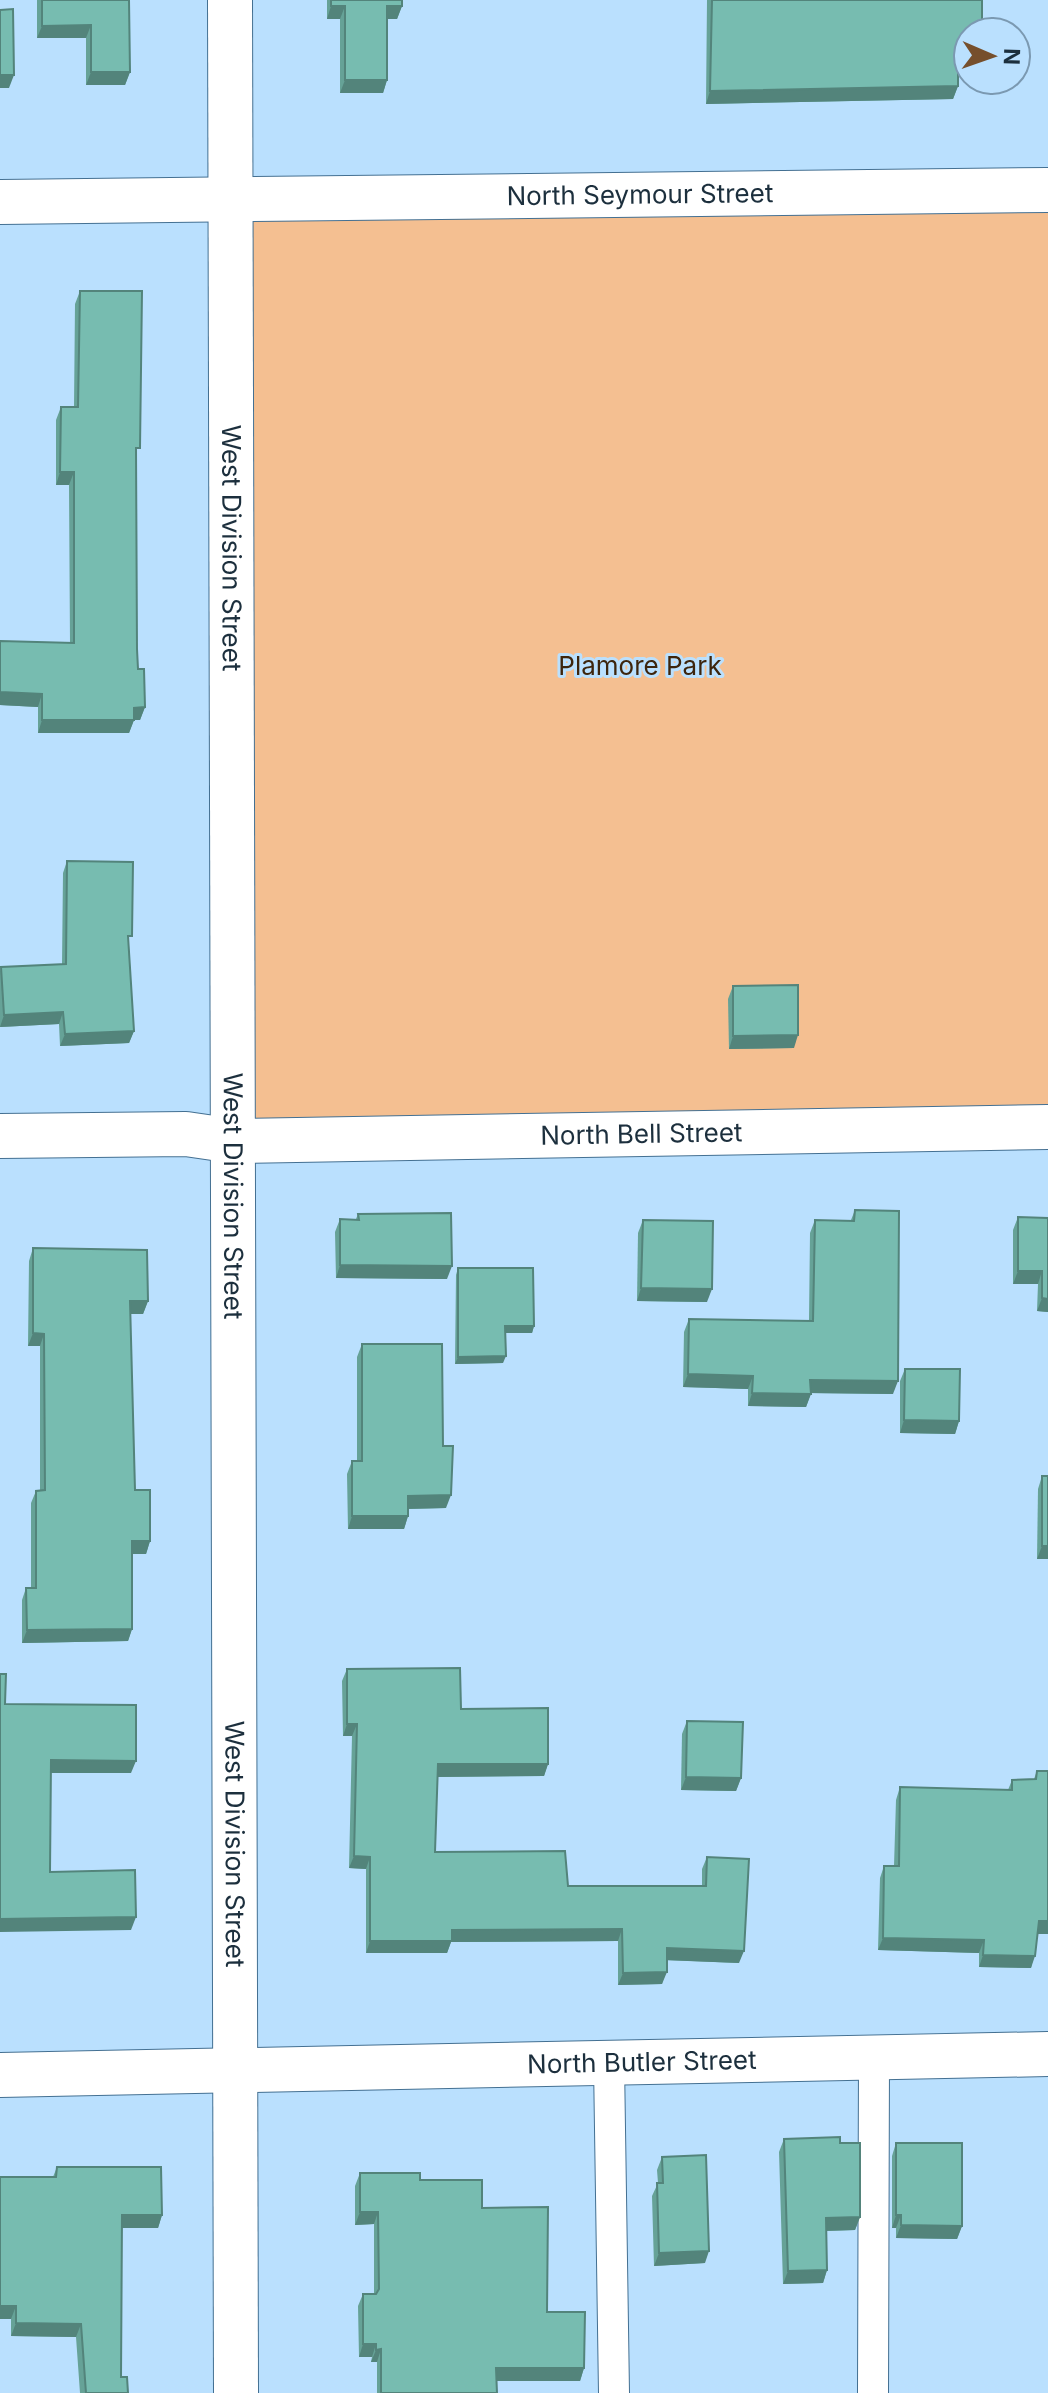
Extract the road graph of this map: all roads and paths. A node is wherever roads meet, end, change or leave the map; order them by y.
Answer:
1 (230, 0) edge
2 (1048, 190) edge
3 (232, 199) junction
4 (0, 202) edge
5 (1048, 1127) edge
6 (0, 1136) edge
7 (234, 1141) junction
8 (1048, 2054) edge
9 (874, 2058) junction
10 (609, 2063) junction
11 (235, 2070) junction
12 (0, 2075) edge
13 (236, 2393) edge
14 (614, 2393) edge
15 (873, 2393) edge

1 - 3 street, West Division Street
2 - 3 street, North Seymour Street
3 - 4 street, North Seymour Street
3 - 7 street, West Division Street
5 - 7 street, North Bell Street
6 - 7 street, North Bell Street
7 - 11 street, West Division Street
8 - 9 street, North Butler Street
9 - 10 street, North Butler Street
9 - 15 lane
10 - 11 street, North Butler Street
10 - 14 lane
11 - 12 street, North Butler Street
11 - 13 street, West Division Street

